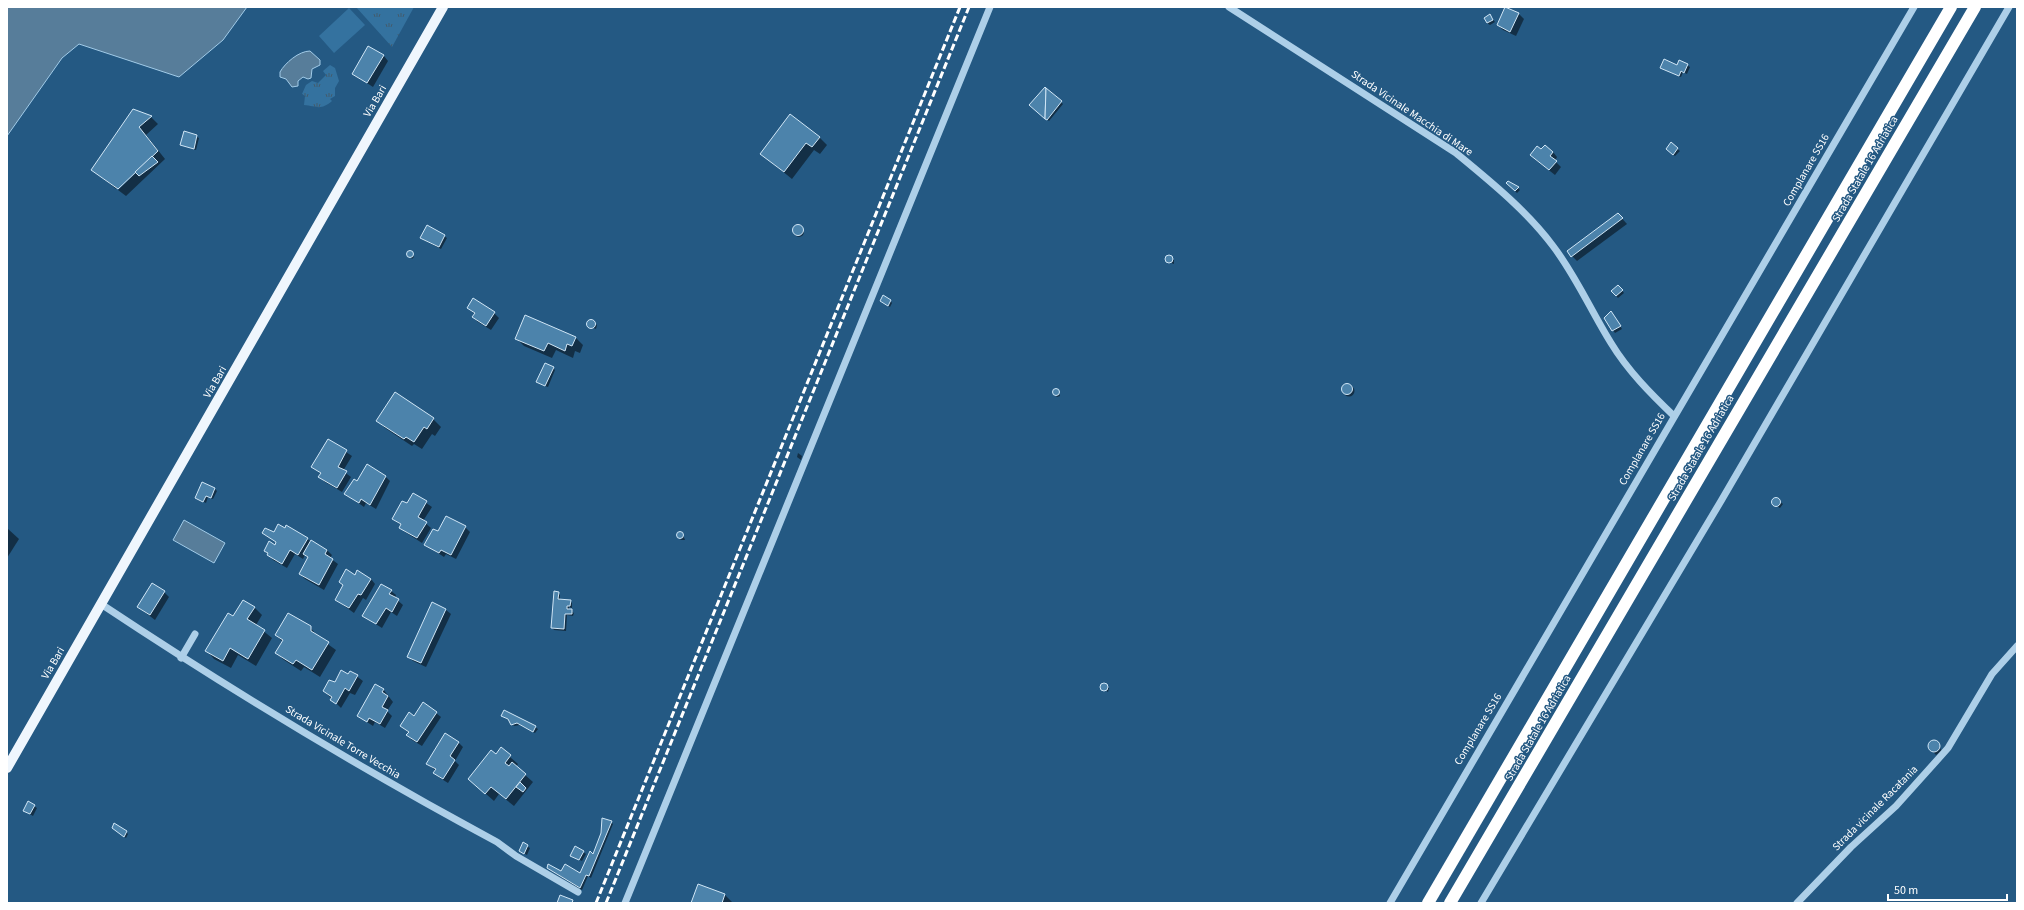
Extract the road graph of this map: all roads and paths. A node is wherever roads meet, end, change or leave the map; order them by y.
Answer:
1 (442, 7) edge
2 (990, 7) edge
3 (1229, 7) edge
4 (1914, 7) edge
5 (1951, 7) edge
6 (1975, 7) edge
7 (2009, 7) edge
8 (1674, 416) junction
9 (101, 604) junction
10 (195, 634) dead end
11 (2017, 646) edge
12 (181, 658) junction
13 (7, 768) edge
14 (578, 892) dead end
15 (625, 903) edge
16 (1390, 903) edge
17 (1428, 903) edge
18 (1450, 903) edge
19 (1481, 903) edge
20 (1797, 903) edge

1 - 9 main road, Via Bari
2 - 15 street
3 - 8 street, Strada Vicinale Macchia di Mare
4 - 8 street, Complanare SS16
5 - 17 highway, Strada Statale 16 Adriatica
6 - 18 highway, Strada Statale 16 Adriatica
7 - 19 street
8 - 16 street, Complanare SS16
9 - 12 street, Strada Vicinale Torre Vecchia
9 - 13 main road, Via Bari
10 - 12 street
11 - 20 street, Strada vicinale Racatania
12 - 14 street, Strada Vicinale Torre Vecchia

